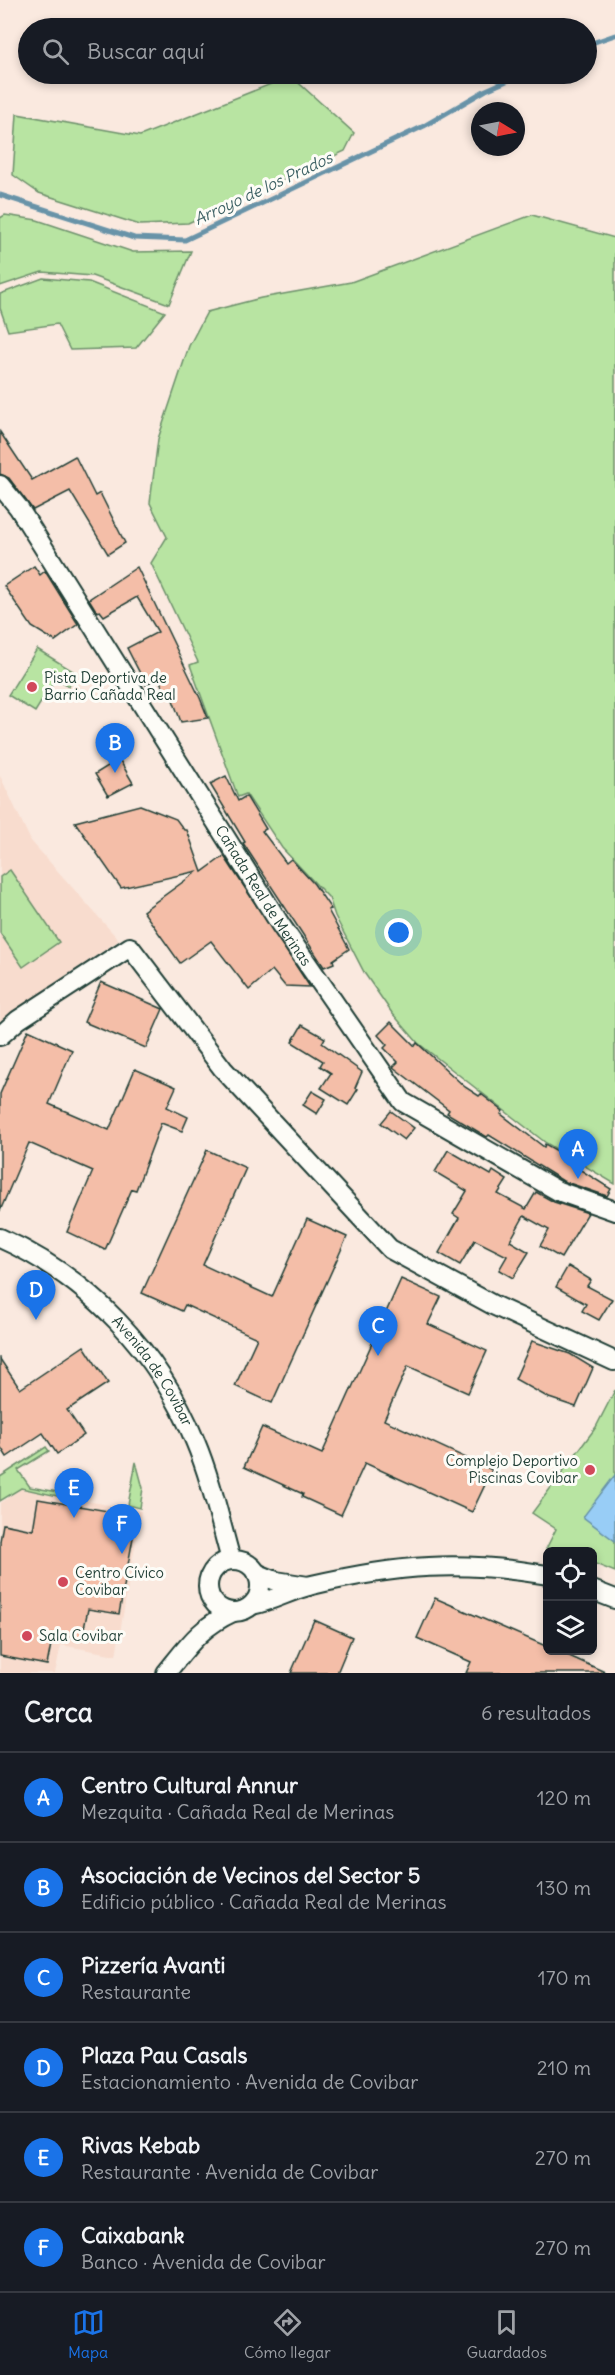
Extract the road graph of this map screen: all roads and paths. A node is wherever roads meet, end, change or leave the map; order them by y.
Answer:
1 (0, 485) edge
2 (0, 1036) edge
3 (615, 1211) edge
4 (0, 1238) edge
5 (614, 1361) edge
6 (231, 1560) junction
7 (256, 1573) junction
8 (543, 1574) edge
9 (310, 1586) junction
10 (208, 1590) junction
11 (597, 1592) edge
12 (615, 1599) edge
13 (252, 1605) junction
14 (233, 1612) junction
15 (196, 1635) junction
16 (166, 1673) edge

1 - 3 street, Cañada Real de Merinas
2 - 5 street
4 - 6 street, Avenida de Covibar
6 - 7 street
6 - 10 street
7 - 9 street
7 - 13 street
8 - 9 street
9 - 13 street
10 - 14 street
10 - 15 street
11 - 12 street
13 - 14 street
14 - 15 street
15 - 16 street

